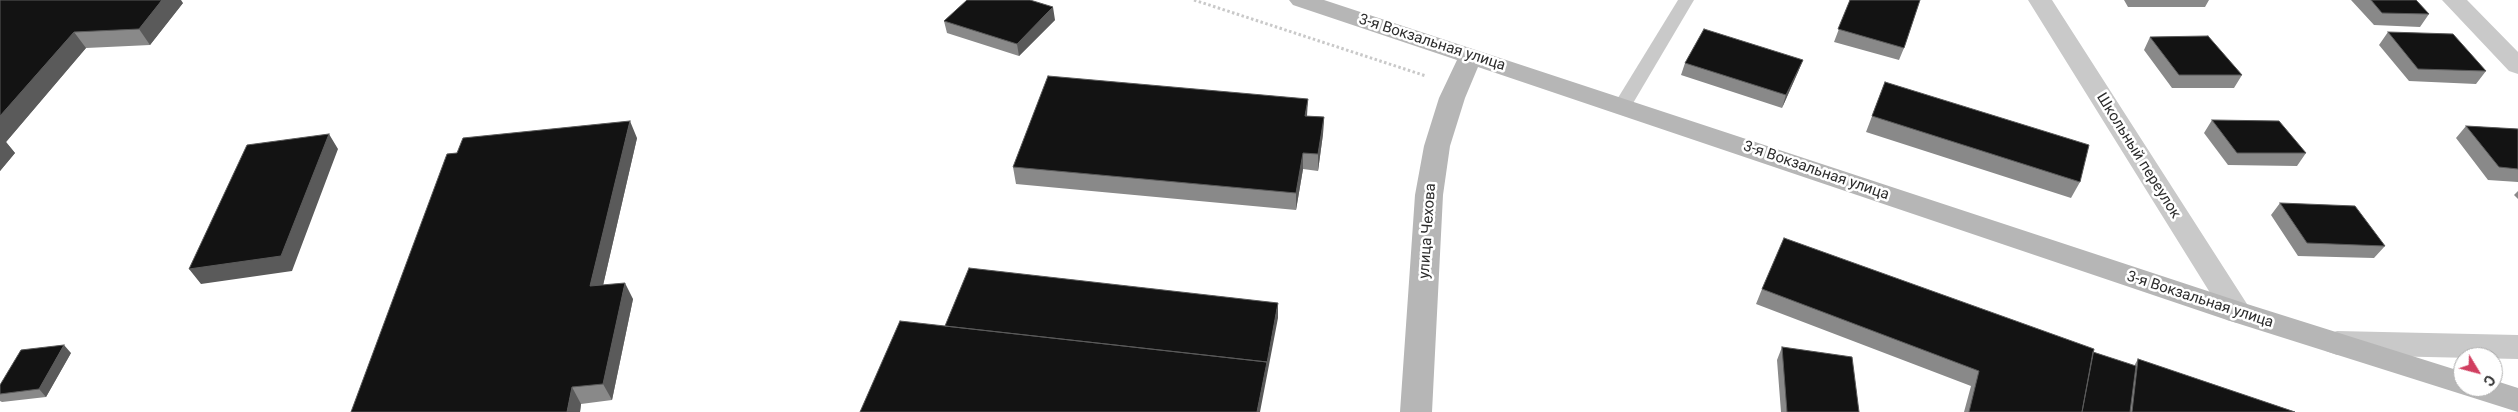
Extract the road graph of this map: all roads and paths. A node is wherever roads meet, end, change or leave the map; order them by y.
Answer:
1 (1194, 0) edge
2 (1301, 0) edge
3 (1686, 0) edge
4 (2040, 0) edge
5 (2454, 0) edge
6 (1471, 56) junction
7 (2518, 66) edge
8 (1457, 86) junction
9 (1622, 106) junction
10 (2237, 312) junction
11 (2331, 343) junction
12 (2518, 347) edge
13 (2453, 381) edge
14 (2503, 396) edge
15 (2518, 400) edge
16 (1416, 412) edge

1 - 8 path
2 - 6 street, 3-я Вокзальная улица
3 - 9 lane
4 - 10 street, Школьный переулок
5 - 7 street
6 - 8 street, улица Чехова
6 - 9 street, 3-я Вокзальная улица
8 - 16 street, улица Чехова
9 - 10 street, 3-я Вокзальная улица
10 - 11 street, 3-я Вокзальная улица
11 - 12 street, 3-я Вокзальная улица
11 - 13 street, 3-я Вокзальная улица
14 - 15 street

